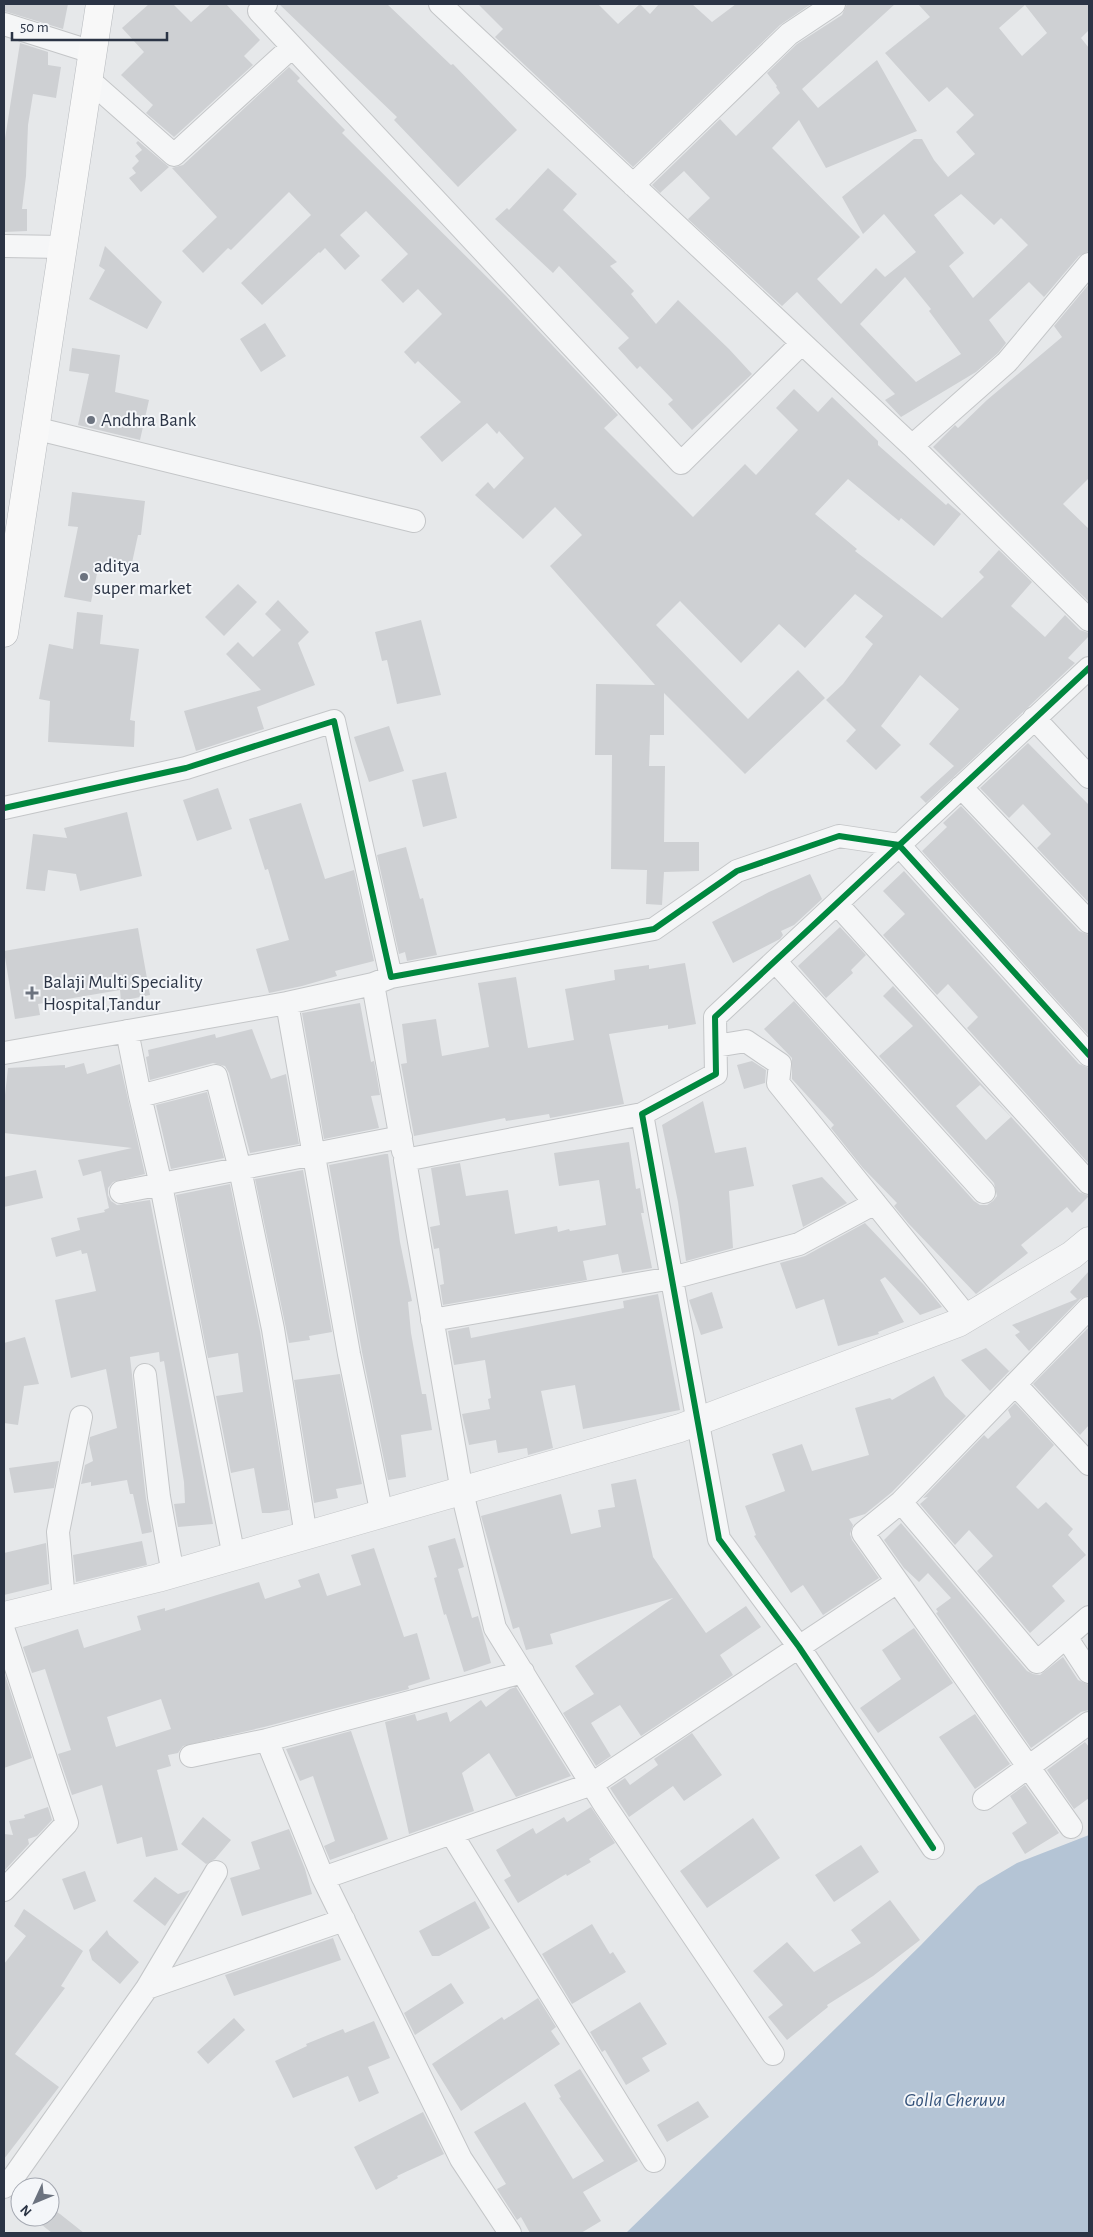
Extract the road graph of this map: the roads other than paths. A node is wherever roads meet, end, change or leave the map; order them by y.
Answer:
1 (100, 4) edge
2 (266, 4) edge
3 (440, 4) edge
4 (834, 4) edge
5 (4, 24) edge
6 (292, 47) junction
7 (92, 52) junction
8 (88, 79) junction
9 (633, 185) junction
10 (4, 246) edge
11 (62, 247) junction
12 (1089, 264) edge
13 (802, 343) junction
14 (34, 428) junction
15 (912, 446) junction
16 (414, 521) dead end
17 (1089, 620) edge
18 (4, 633) edge
19 (1089, 668) edge
20 (1034, 718) junction
21 (1089, 777) edge
22 (961, 787) junction
23 (4, 808) edge
24 (899, 845) junction
25 (837, 904) junction
26 (1089, 922) edge
27 (775, 961) junction
28 (382, 981) junction
29 (287, 1003) junction
30 (126, 1031) junction
31 (716, 1046) junction
32 (4, 1053) edge
33 (1089, 1055) edge
34 (140, 1096) junction
35 (642, 1114) junction
36 (401, 1137) junction
37 (313, 1154) junction
38 (405, 1160) junction
39 (240, 1170) junction
40 (1089, 1183) edge
41 (161, 1185) junction
42 (120, 1192) dead end
43 (984, 1192) dead end
44 (875, 1203) junction
45 (1089, 1241) edge
46 (672, 1278) junction
47 (1089, 1308) edge
48 (967, 1317) junction
49 (432, 1320) junction
50 (145, 1375) dead end
51 (1015, 1384) junction
52 (81, 1417) dead end
53 (698, 1422) junction
54 (1089, 1464) edge
55 (462, 1492) junction
56 (901, 1502) junction
57 (382, 1515) junction
58 (306, 1536) junction
59 (234, 1557) junction
60 (173, 1574) junction
61 (897, 1582) junction
62 (64, 1601) junction
63 (4, 1616) edge
64 (1089, 1617) edge
65 (4, 1631) edge
66 (1066, 1637) junction
67 (800, 1647) junction
68 (523, 1672) junction
69 (1089, 1672) edge
70 (1089, 1723) edge
71 (267, 1740) junction
72 (191, 1756) dead end
73 (1028, 1765) junction
74 (592, 1784) junction
75 (984, 1799) dead end
76 (1071, 1827) dead end
77 (451, 1834) junction
78 (933, 1848) dead end
79 (216, 1872) dead end
80 (323, 1878) junction
81 (4, 1890) edge
82 (344, 1920) junction
83 (147, 1988) junction
84 (773, 2054) dead end
85 (654, 2161) dead end
86 (6, 2182) edge
87 (510, 2233) edge

1 - 7 highway
2 - 6 street
3 - 9 street
4 - 9 street
5 - 7 street
6 - 8 street
6 - 13 street
7 - 8 highway
8 - 11 highway
9 - 13 street
10 - 11 street
11 - 14 highway
12 - 15 street
13 - 15 street
14 - 16 street
14 - 18 highway
15 - 17 street
19 - 20 street
20 - 21 street
20 - 22 street
22 - 24 street
22 - 26 street
23 - 28 street
24 - 25 street
24 - 28 street
24 - 33 street
25 - 27 street
25 - 40 street
27 - 31 street
27 - 43 street
28 - 29 street
28 - 36 street
29 - 30 street
29 - 37 street
30 - 32 street
30 - 34 street
31 - 35 street
31 - 44 street
34 - 39 street
34 - 41 street
35 - 38 street
35 - 46 street
36 - 37 street
36 - 38 street
37 - 39 street
37 - 57 street
38 - 49 street
39 - 41 street
39 - 58 street
41 - 42 street
41 - 59 street
44 - 46 street
44 - 48 street
45 - 48 street
46 - 49 street
46 - 53 street
47 - 51 street
48 - 53 street
49 - 55 street
50 - 60 street
51 - 54 street
51 - 56 street
52 - 62 street
53 - 55 street
53 - 67 street
55 - 57 street
55 - 68 street
56 - 61 street
56 - 66 street
57 - 58 street
58 - 59 street
59 - 60 street
60 - 62 street
61 - 67 street
61 - 73 street
62 - 63 street
64 - 66 street
65 - 81 street
66 - 69 street
67 - 74 street
67 - 78 street
68 - 71 street
68 - 74 street
70 - 73 street
71 - 72 street
71 - 80 street
73 - 75 street
73 - 76 street
74 - 77 street
74 - 84 street
77 - 80 street
77 - 85 street
79 - 83 street
80 - 82 street
82 - 83 street
82 - 87 street
83 - 86 street

